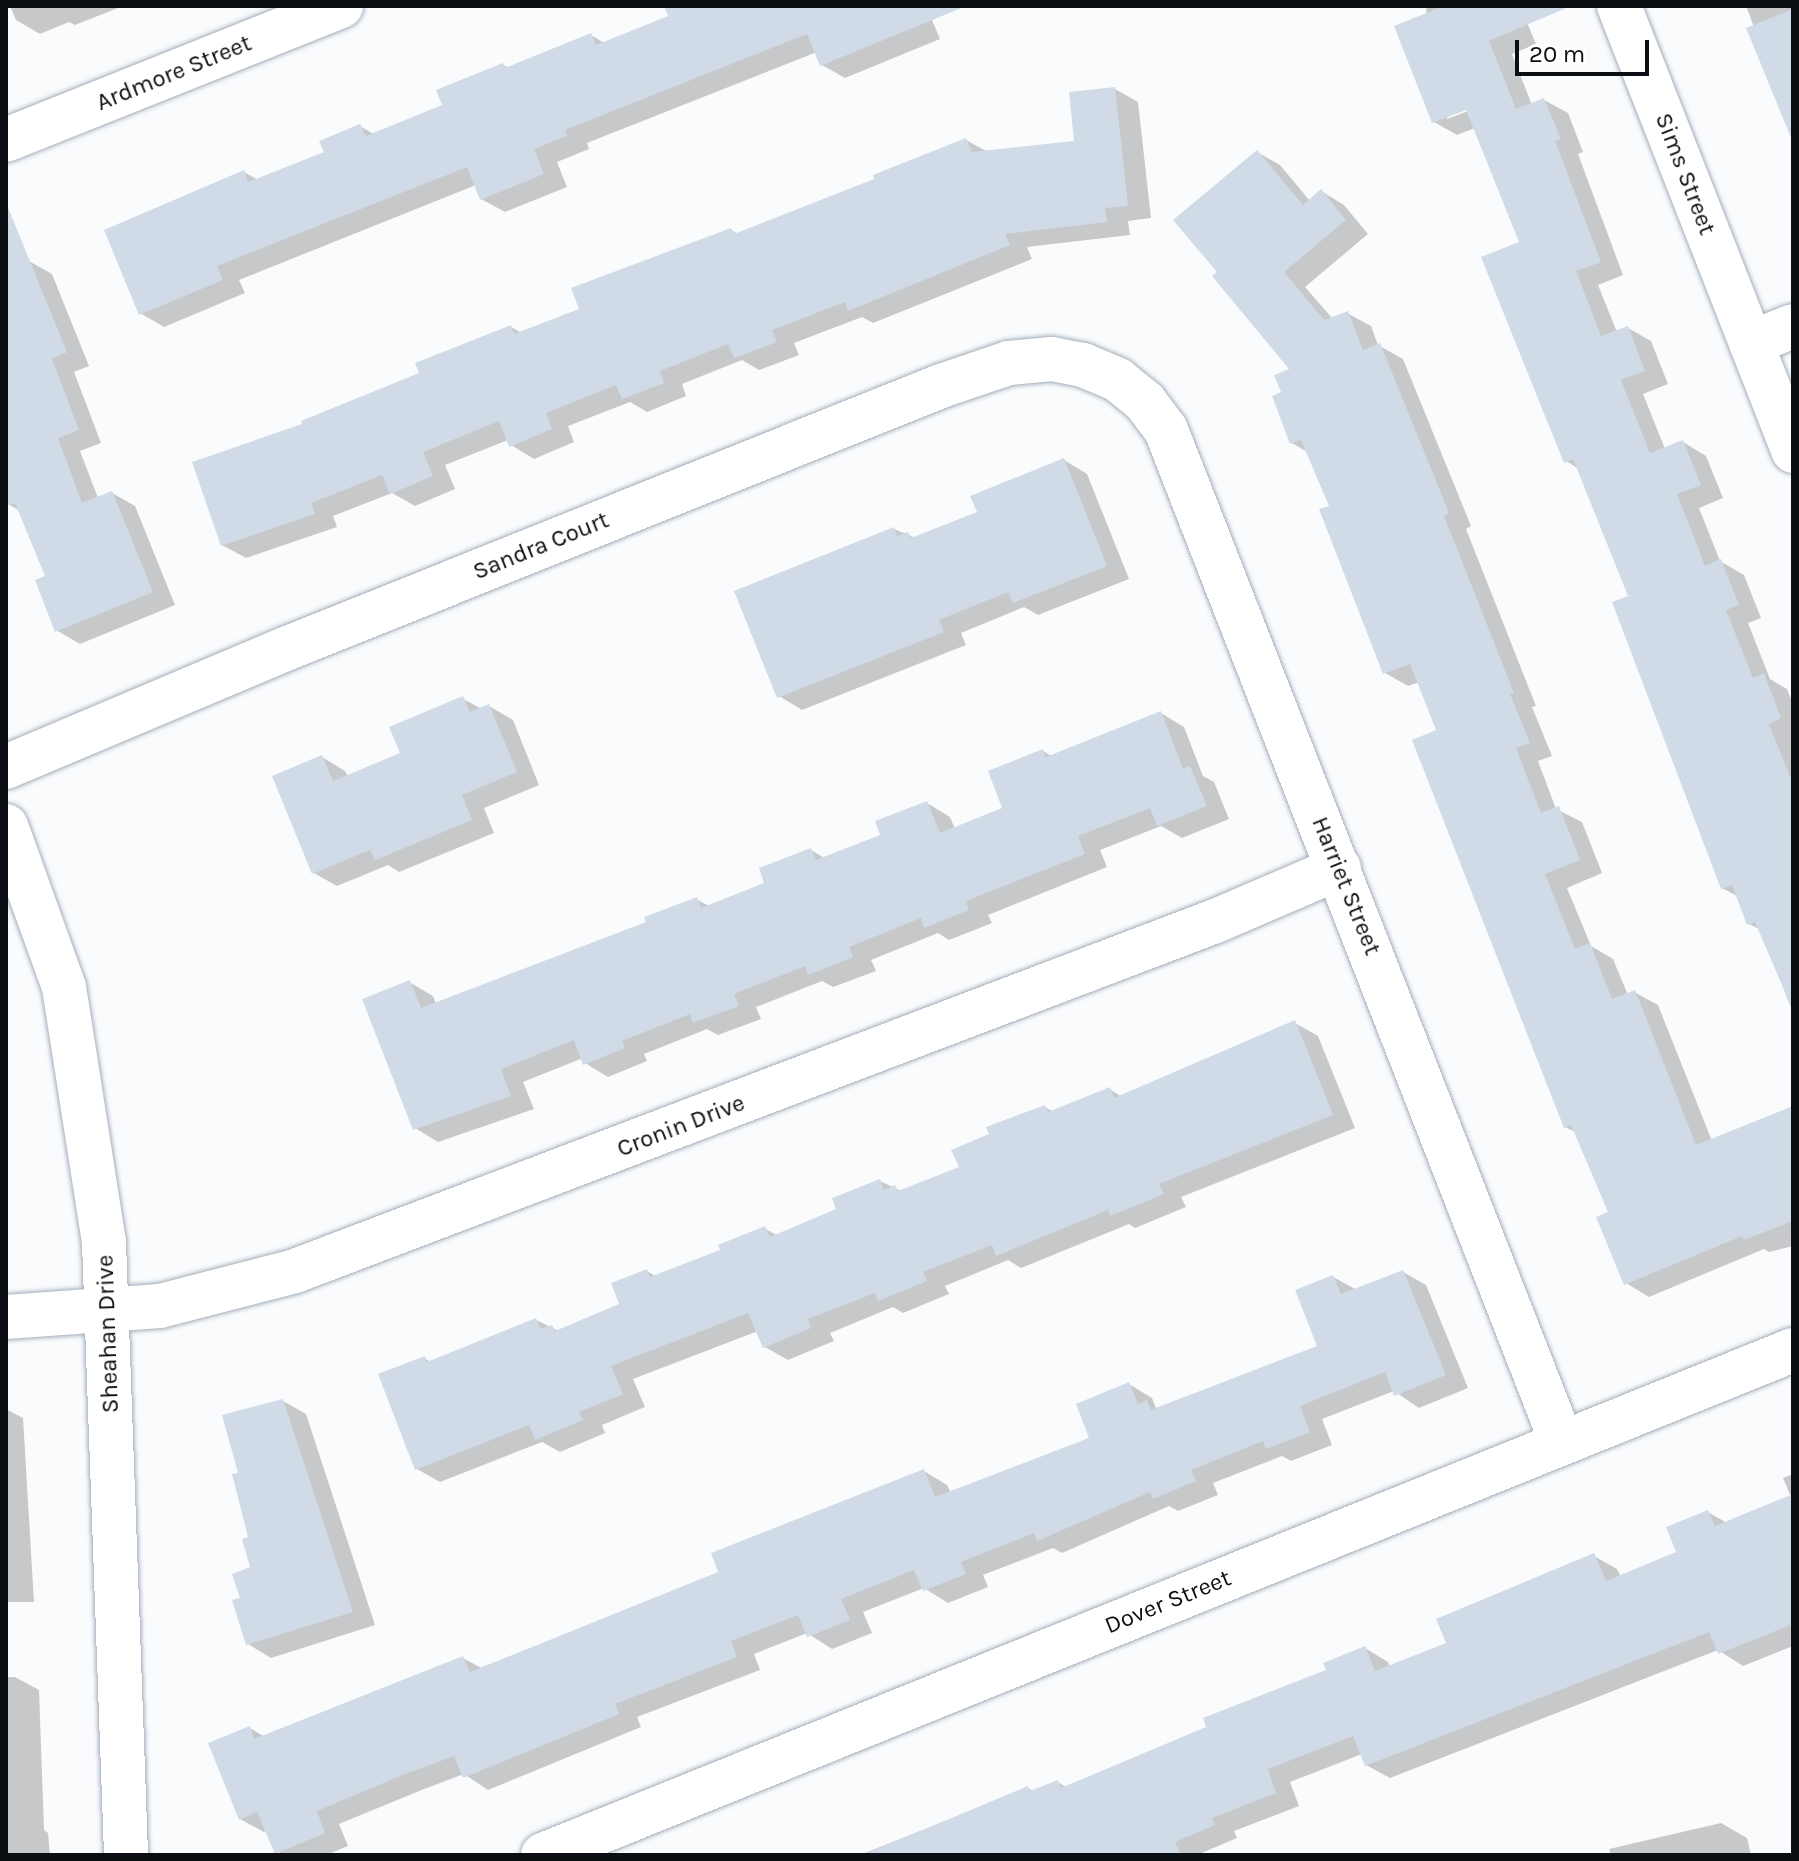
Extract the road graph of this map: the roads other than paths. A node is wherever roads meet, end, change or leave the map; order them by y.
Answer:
1 (341, 6) edge
2 (1619, 6) edge
3 (6, 140) edge
4 (1793, 326) edge
5 (1751, 343) junction
6 (1083, 365) joint
7 (1793, 451) edge
8 (6, 767) edge
9 (6, 826) edge
10 (1339, 868) junction
11 (108, 1311) junction
12 (6, 1317) edge
13 (1793, 1350) edge
14 (1562, 1443) junction
15 (126, 1855) edge
16 (543, 1855) edge

1 - 3 street, Ardmore Street
2 - 5 street, Sims Street
4 - 5 street
5 - 7 street, Sims Street
6 - 8 street, Sandra Court
6 - 10 street, Harriet Street
9 - 11 street, Sheahan Drive
10 - 11 street, Cronin Drive
10 - 14 street, Harriet Street
11 - 12 street, Cronin Drive
11 - 15 street, Sheahan Drive
13 - 14 street, Dover Street
14 - 16 street, Dover Street

